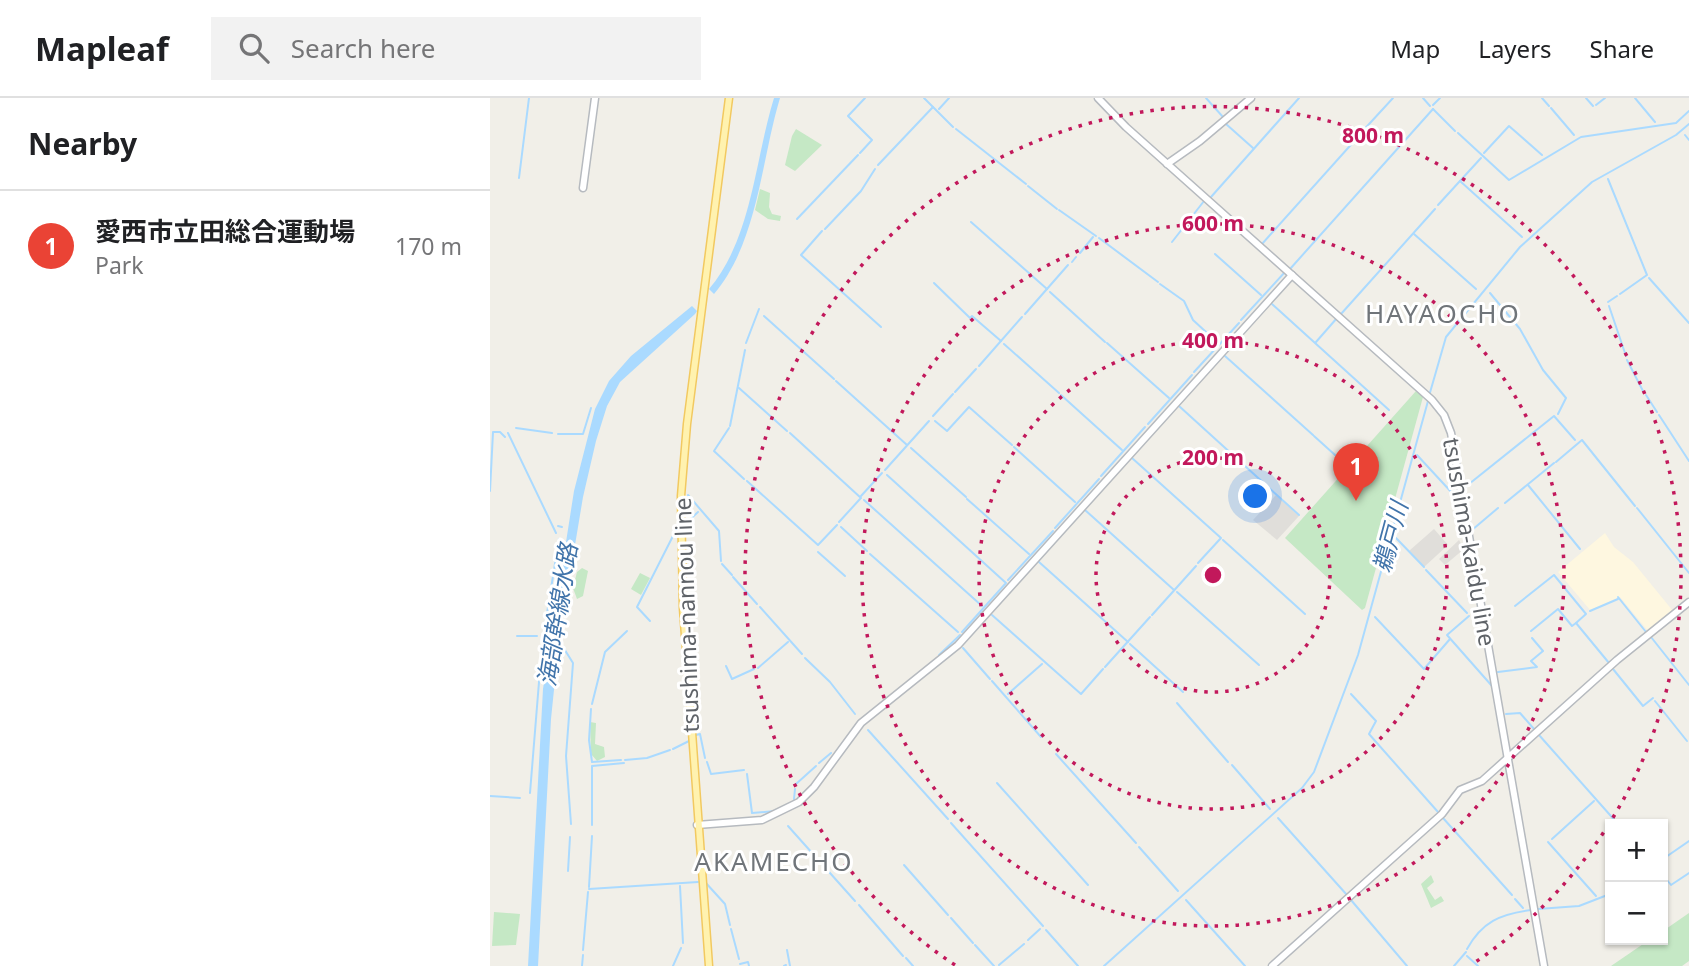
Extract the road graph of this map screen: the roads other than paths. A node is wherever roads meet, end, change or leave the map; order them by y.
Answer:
1 (595, 98) edge
2 (729, 98) edge
3 (1098, 98) edge
4 (1251, 98) edge
5 (1167, 164) junction
6 (583, 188) dead end
7 (1292, 275) junction
8 (1689, 602) edge
9 (1508, 757) junction
10 (697, 825) junction
11 (709, 966) edge
12 (1272, 966) edge
13 (1545, 966) edge

1 - 6 street
2 - 10 main road, tsushima-nannou line
3 - 5 street, tsushima-kaidu line
4 - 5 street
5 - 7 street, tsushima-kaidu line
7 - 9 street, tsushima-kaidu line
7 - 10 street
8 - 9 street
9 - 12 street
9 - 13 street, tsushima-kaidu line
10 - 11 main road, tsushima-nannou line

